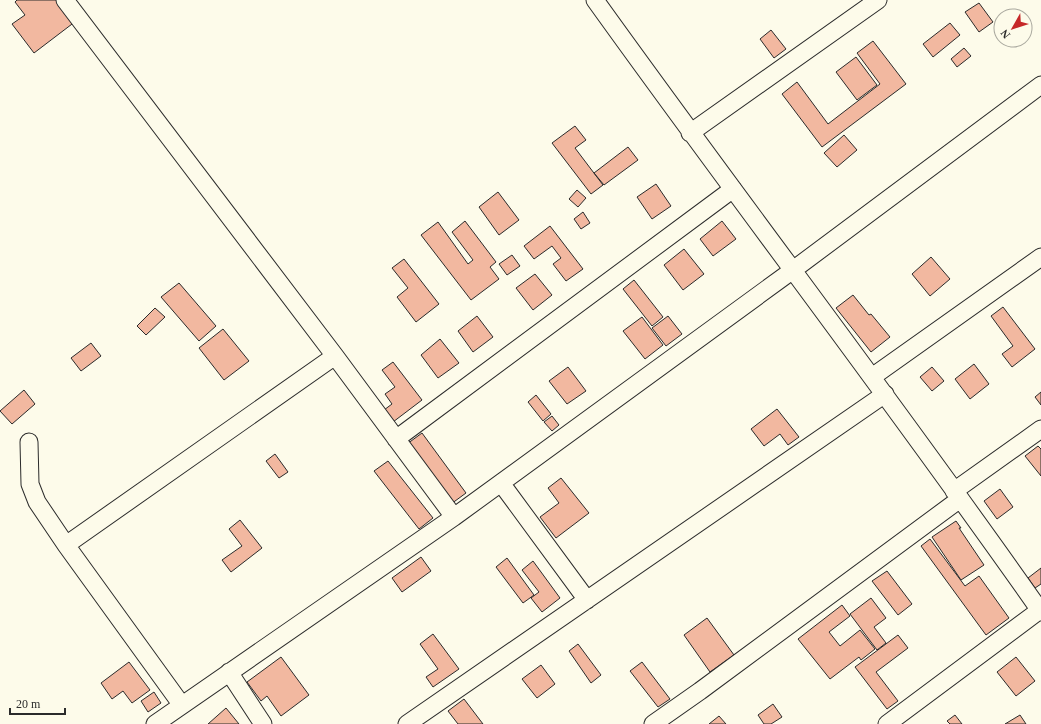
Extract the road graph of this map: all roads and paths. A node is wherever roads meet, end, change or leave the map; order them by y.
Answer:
1 (65, 0) edge
2 (595, 0) edge
3 (878, 0) edge
4 (1041, 85) edge
5 (690, 133) junction
6 (732, 189) junction
7 (1041, 257) edge
8 (793, 270) junction
9 (335, 356) junction
10 (872, 377) junction
11 (885, 394) junction
12 (1041, 429) edge
13 (396, 439) junction
14 (29, 442) dead end
15 (501, 483) junction
16 (957, 494) junction
17 (454, 517) junction
18 (66, 546) junction
19 (587, 600) junction
20 (1039, 605) edge
21 (228, 672) junction
22 (181, 704) junction
23 (155, 724) edge
24 (263, 724) edge
25 (407, 724) edge
26 (653, 724) edge
27 (887, 724) edge

1 - 9 street
2 - 5 street
3 - 5 street
4 - 8 street
5 - 6 street
6 - 8 street
6 - 13 street
7 - 10 street
8 - 10 street
8 - 15 street
9 - 13 street
9 - 18 street
10 - 11 street
11 - 16 street
11 - 19 street
12 - 16 street
13 - 17 street
14 - 18 street
15 - 17 street
15 - 19 street
16 - 20 street
16 - 26 street
17 - 21 street
18 - 22 street
19 - 25 street
20 - 27 street
21 - 22 street
21 - 24 street
22 - 23 street

